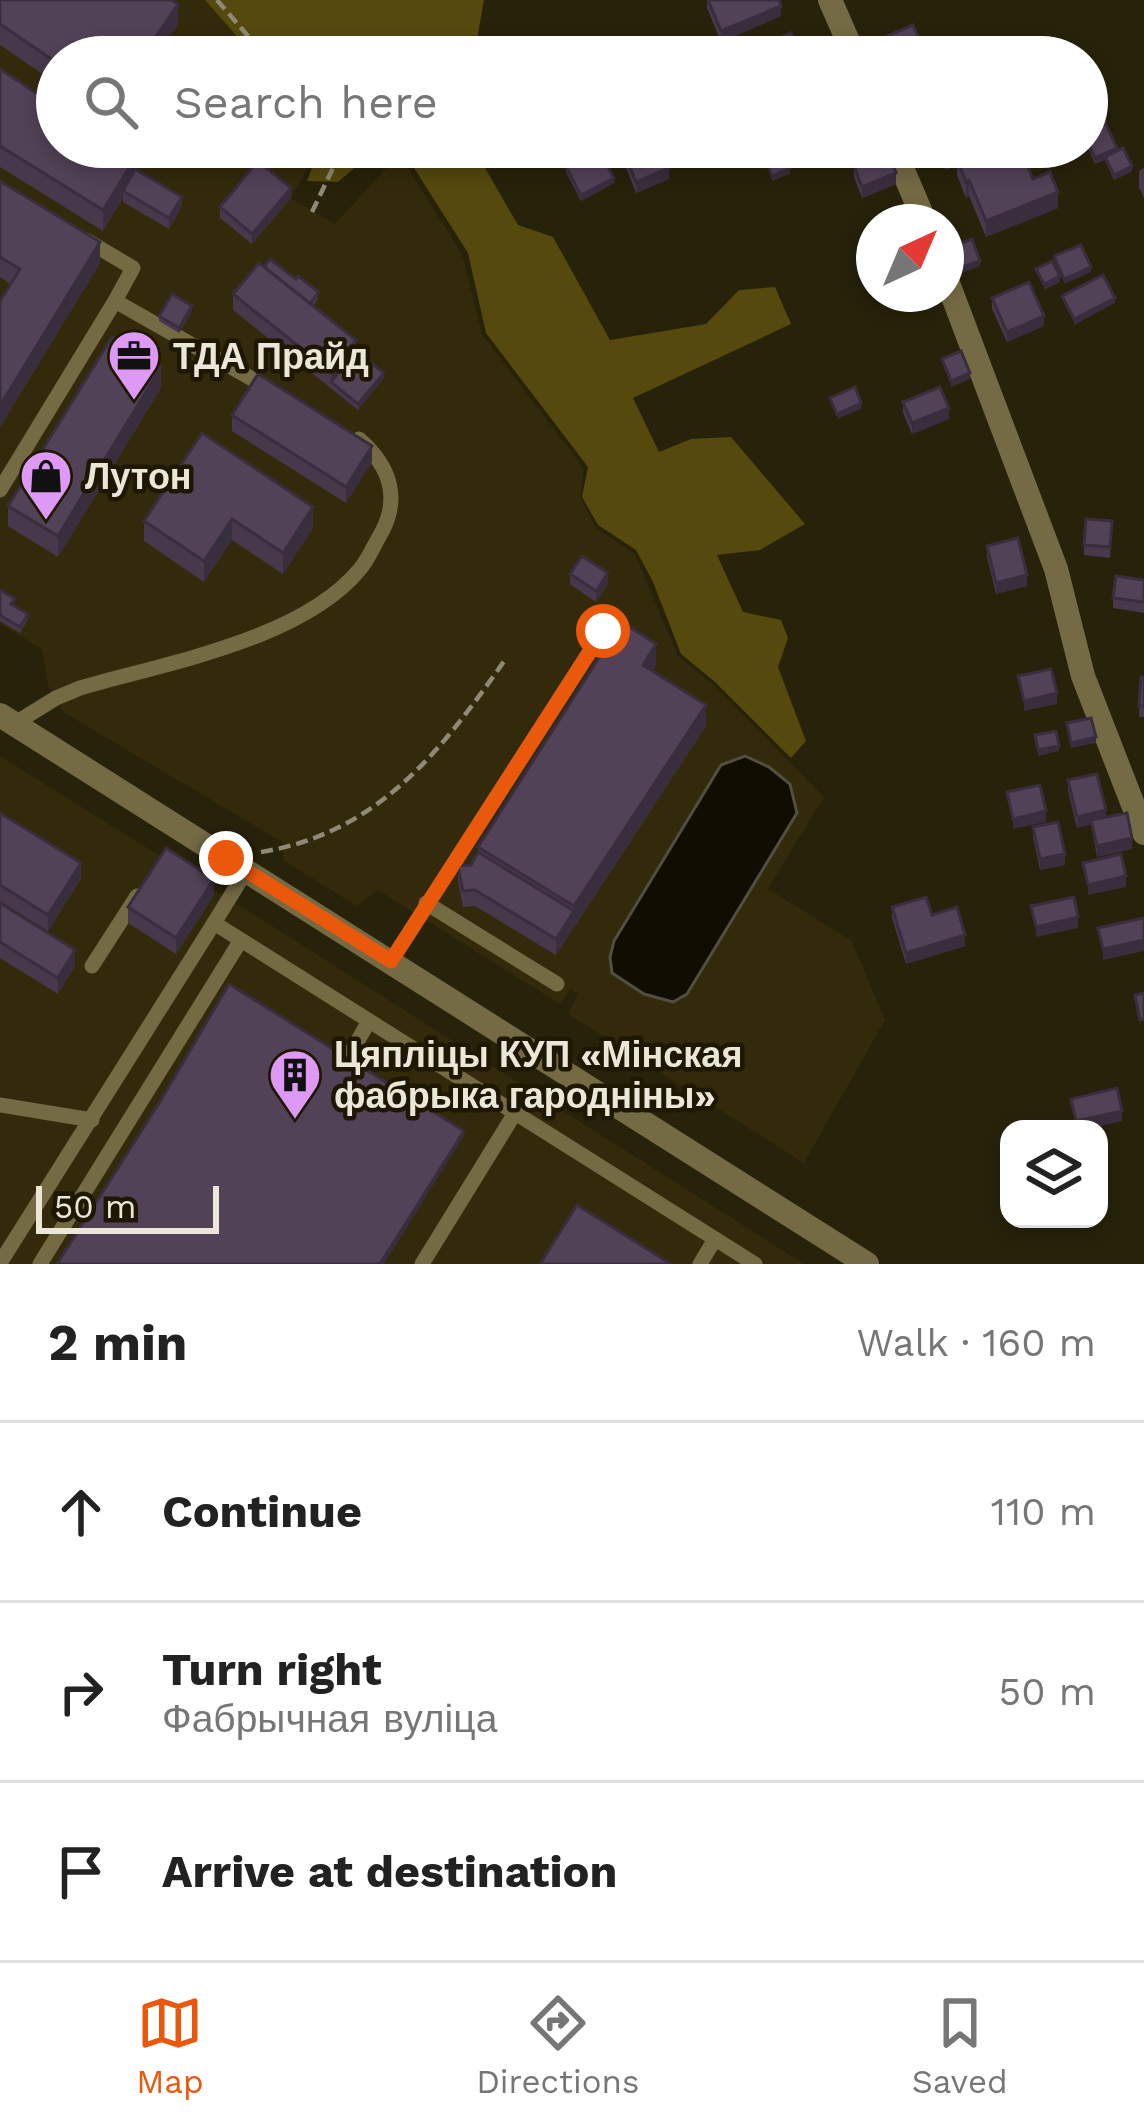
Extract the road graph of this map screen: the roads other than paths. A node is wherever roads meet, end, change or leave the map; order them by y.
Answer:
1 (830, 0) edge
2 (846, 36) edge
3 (902, 168) edge
4 (917, 204) edge
5 (76, 235) edge
6 (116, 301) junction
7 (959, 312) edge
8 (279, 394) edge
9 (340, 429) edge
10 (0, 490) edge
11 (603, 631) dead end
12 (7, 719) edge
13 (1144, 833) edge
14 (236, 864) junction
15 (148, 877) edge
16 (426, 903) junction
17 (214, 923) junction
18 (241, 940) junction
19 (391, 961) junction
20 (92, 966) dead end
21 (557, 984) dead end
22 (369, 1021) junction
23 (346, 1063) edge
24 (0, 1105) edge
25 (515, 1113) junction
26 (92, 1120) junction
27 (715, 1239) junction
28 (0, 1263) edge
29 (40, 1264) edge
30 (422, 1264) edge
31 (700, 1264) edge
32 (755, 1264) edge
33 (867, 1264) edge

1 - 2 street
3 - 4 street
5 - 6 lane
6 - 8 lane
6 - 10 lane
7 - 13 street
9 - 12 lane
11 - 16 lane
12 - 14 street
14 - 17 lane
14 - 19 street
15 - 20 lane
16 - 19 lane
16 - 21 lane
17 - 18 lane
17 - 26 lane
18 - 22 lane
18 - 29 lane
19 - 33 street
22 - 23 lane
22 - 25 lane
24 - 26 lane
25 - 27 lane
25 - 30 lane
26 - 28 lane
27 - 31 lane
27 - 32 lane

